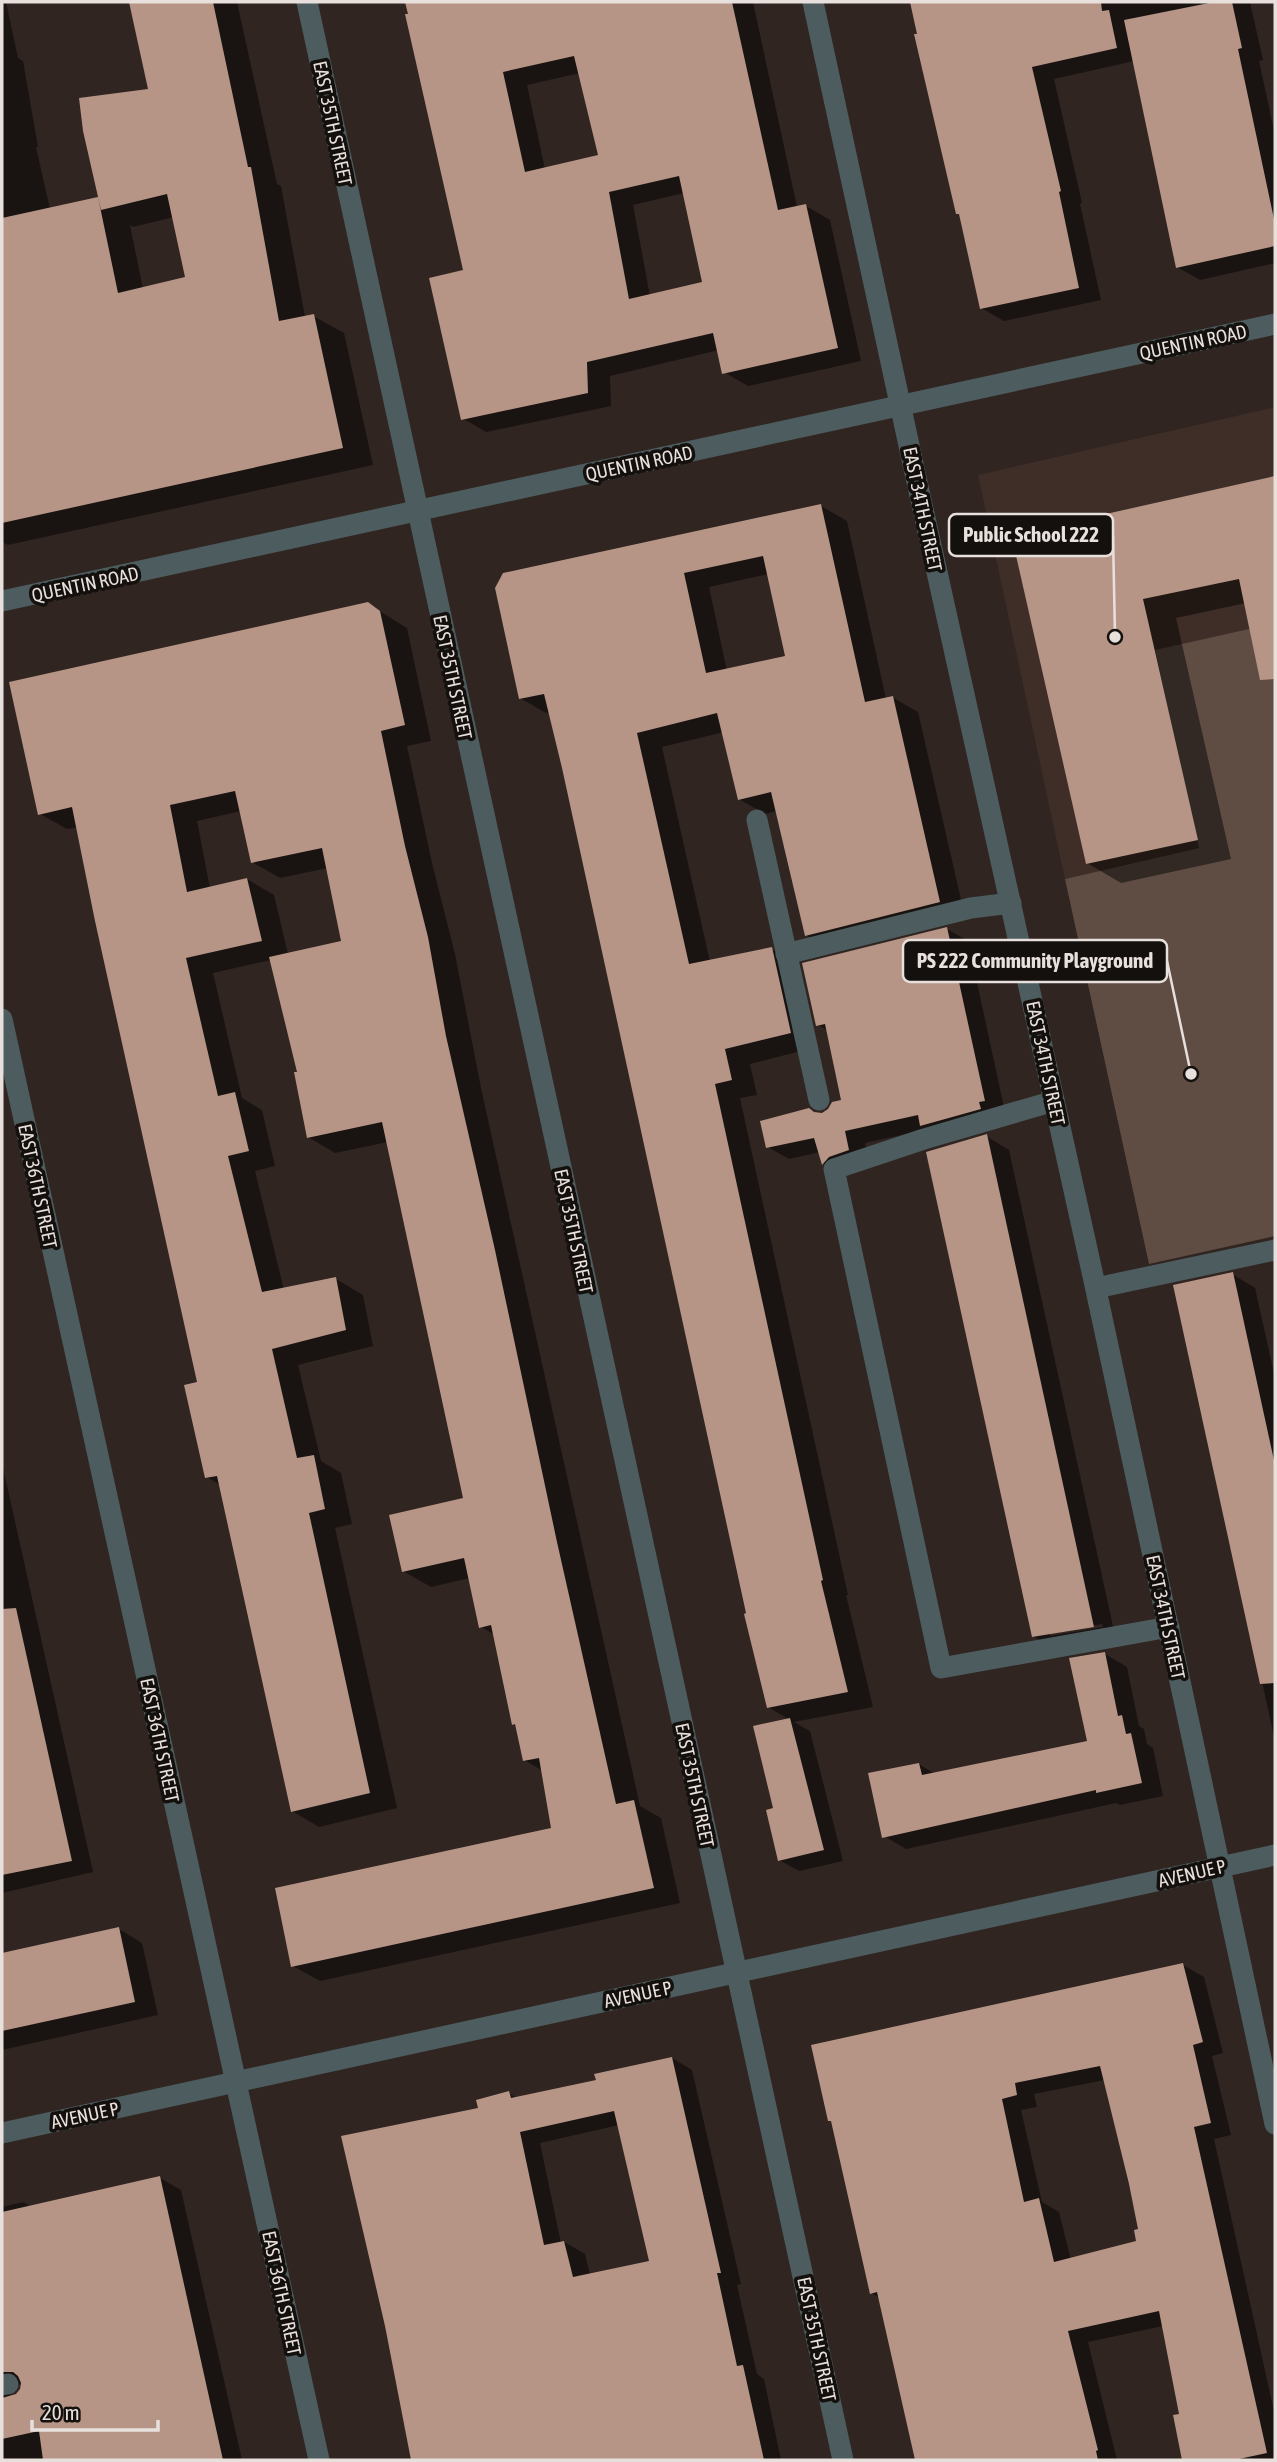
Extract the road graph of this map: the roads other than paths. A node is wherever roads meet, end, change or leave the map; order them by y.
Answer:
1 (307, 2) edge
2 (813, 2) edge
3 (1275, 324) edge
4 (900, 406) junction
5 (417, 512) junction
6 (2, 601) edge
7 (757, 820) dead end
8 (1011, 903) junction
9 (786, 954) junction
10 (2, 1019) edge
11 (819, 1100) dead end
12 (1054, 1101) junction
13 (1275, 1250) edge
14 (1096, 1288) junction
15 (1169, 1627) junction
16 (1275, 1855) edge
17 (1220, 1867) junction
18 (736, 1973) junction
19 (236, 2082) junction
20 (1275, 2124) edge
21 (2, 2133) edge
22 (319, 2460) edge
23 (843, 2460) edge

1 - 5 street, EAST 35TH STREET
2 - 4 street, EAST 34TH STREET
3 - 4 street, QUENTIN ROAD
4 - 5 street, QUENTIN ROAD
4 - 8 street, EAST 34TH STREET
5 - 6 street, QUENTIN ROAD
5 - 18 street, EAST 35TH STREET
7 - 9 street
8 - 9 street
8 - 12 street, EAST 34TH STREET
9 - 11 street
10 - 19 street, EAST 36TH STREET
12 - 14 street, EAST 34TH STREET
12 - 15 street
13 - 14 street
14 - 15 street, EAST 34TH STREET
15 - 17 street, EAST 34TH STREET
16 - 17 street, AVENUE P
17 - 18 street, AVENUE P
17 - 20 street, EAST 34TH STREET
18 - 19 street, AVENUE P
18 - 23 street, EAST 35TH STREET
19 - 21 street, AVENUE P
19 - 22 street, EAST 36TH STREET

